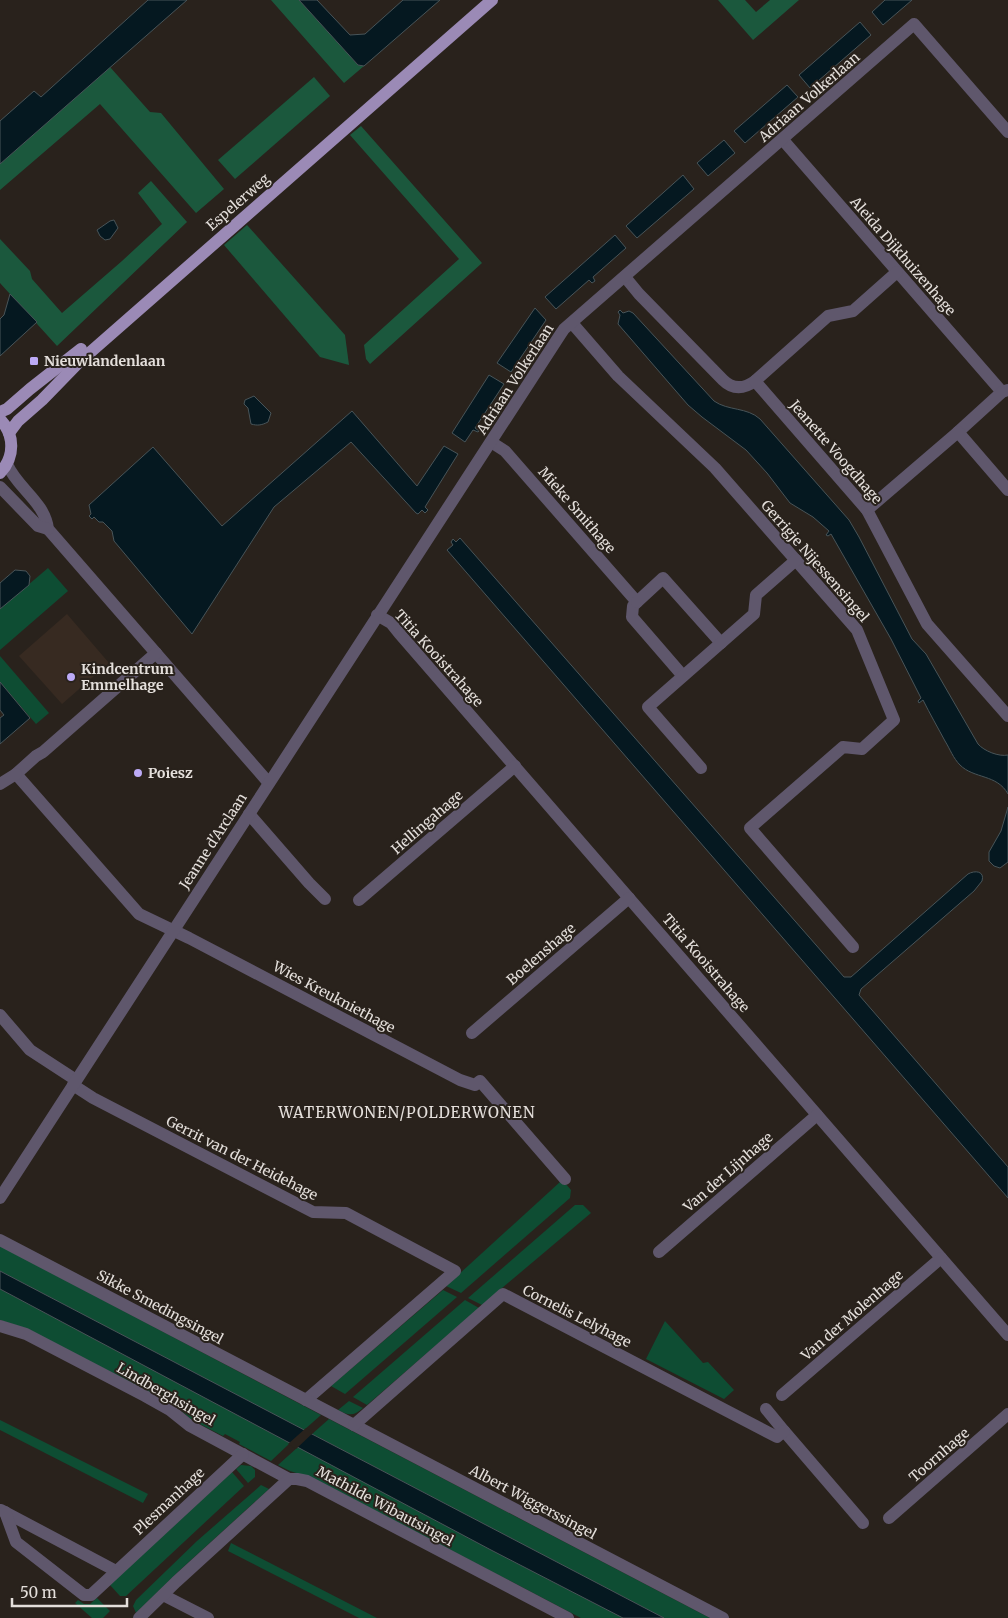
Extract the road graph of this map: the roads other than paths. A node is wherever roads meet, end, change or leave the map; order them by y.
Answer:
1 (479, 0) edge
2 (492, 0) edge
3 (1008, 132) edge
4 (783, 140) junction
5 (897, 272) junction
6 (625, 277) junction
7 (572, 323) junction
8 (755, 381) junction
9 (1005, 391) edge
10 (0, 412) edge
11 (0, 419) edge
12 (958, 432) junction
13 (9, 433) junction
14 (492, 442) junction
15 (4, 468) edge
16 (0, 487) edge
17 (1008, 490) edge
18 (868, 510) junction
19 (48, 529) junction
20 (796, 560) junction
21 (637, 602) junction
22 (377, 615) junction
23 (721, 643) junction
24 (156, 653) junction
25 (683, 676) junction
26 (1008, 716) edge
27 (515, 766) junction
28 (700, 768) dead end
29 (16, 774) junction
30 (268, 782) junction
31 (0, 784) edge
32 (249, 814) junction
33 (629, 898) junction
34 (325, 899) dead end
35 (359, 900) dead end
36 (173, 931) junction
37 (854, 947) dead end
38 (0, 1015) edge
39 (472, 1033) dead end
40 (74, 1083) junction
41 (817, 1115) junction
42 (565, 1179) dead end
43 (0, 1198) edge
44 (0, 1240) edge
45 (659, 1252) dead end
46 (941, 1258) junction
47 (0, 1326) edge
48 (1008, 1335) edge
49 (782, 1395) dead end
50 (306, 1400) junction
51 (766, 1409) dead end
52 (330, 1412) joint
53 (1008, 1414) edge
54 (354, 1425) junction
55 (784, 1431) junction
56 (243, 1454) junction
57 (289, 1479) junction
58 (2, 1511) edge
59 (889, 1518) dead end
60 (863, 1523) dead end
61 (116, 1571) junction
62 (163, 1595) junction
63 (139, 1618) edge
64 (208, 1618) edge
65 (568, 1618) edge
66 (722, 1618) edge

1 - 10 main road, Espelerweg
2 - 13 main road, Espelerweg
3 - 4 street, Adriaan Volkerlaan
4 - 5 street, Aleida Dijkhuizenhage
4 - 6 street, Adriaan Volkerlaan
5 - 8 street
5 - 9 street, Aleida Dijkhuizenhage
6 - 7 street, Adriaan Volkerlaan
6 - 8 street
7 - 14 street, Adriaan Volkerlaan
7 - 20 street, Gerrigje Nijessensingel
8 - 18 street, Jeanette Voogdhage
9 - 12 street
11 - 13 main road
12 - 17 street
12 - 18 street
13 - 15 main road
14 - 21 street, Mieke Smithage
14 - 22 street, Adriaan Volkerlaan
15 - 19 street
16 - 19 street
18 - 26 street, Jeanette Voogdhage
19 - 24 street
20 - 23 street
20 - 37 street, Gerrigje Nijessensingel
21 - 23 street
21 - 25 street
22 - 27 street, Titia Kooistrahage
22 - 30 street, Adriaan Volkerlaan
23 - 25 street
24 - 29 street
24 - 30 street
25 - 28 street
27 - 33 street, Titia Kooistrahage
27 - 35 street, Hellingahage
29 - 31 street
29 - 36 street
30 - 32 street, Jeanne d'Arclaan
32 - 34 street
32 - 36 street, Jeanne d'Arclaan
33 - 39 street, Boelenshage
33 - 41 street, Titia Kooistrahage
36 - 40 street, Jeanne d'Arclaan
36 - 42 street, Wies Kreukniethage
38 - 40 street, Gerrit van der Heidehage
40 - 43 street, Jeanne d'Arclaan
40 - 50 street, Gerrit van der Heidehage
41 - 45 street, Van der Lijnhage
41 - 46 street, Titia Kooistrahage
44 - 50 street, Sikke Smedingsingel
46 - 48 street, Titia Kooistrahage
46 - 49 street, Van der Molenhage
47 - 56 street, Lindberghsingel
50 - 52 street, Sikke Smedingsingel
51 - 55 street
52 - 54 street, Albert Wiggerssingel
53 - 59 street, Toornhage
54 - 55 street, Cornelis Lelyhage
54 - 66 street, Albert Wiggerssingel
55 - 60 street
56 - 57 street, Lindberghsingel
56 - 61 street, Plesmanhage
57 - 62 street
57 - 65 street, Mathilde Wibautsingel
58 - 61 street, Plesmanhage
58 - 61 street, Plesmanhage
62 - 63 street
62 - 64 street

